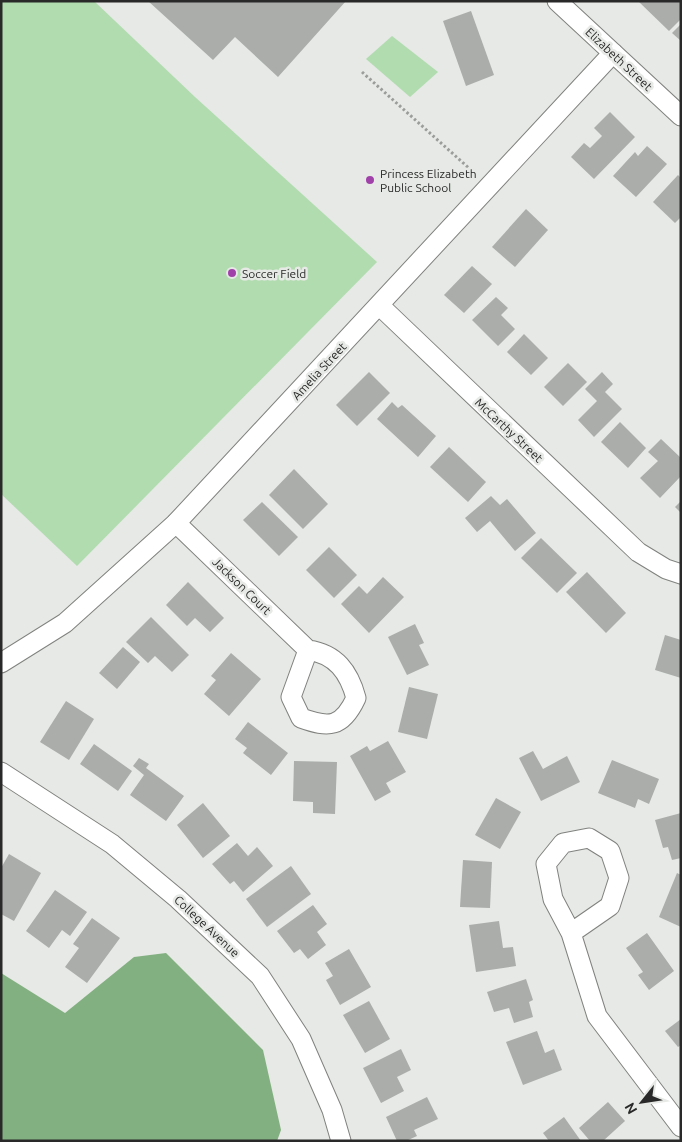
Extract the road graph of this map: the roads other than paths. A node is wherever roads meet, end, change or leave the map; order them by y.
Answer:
1 (557, 1) edge
2 (613, 53) junction
3 (681, 116) edge
4 (380, 306) junction
5 (176, 523) junction
6 (681, 574) edge
7 (308, 650) dead end
8 (1, 663) edge
9 (1, 772) edge
10 (571, 933) junction
11 (681, 1126) edge
12 (681, 1137) edge
13 (341, 1141) edge
14 (676, 1141) edge

1 - 2 street, Elizabeth Street
2 - 3 street, Elizabeth Street
2 - 4 street, Amelia Street
4 - 5 street, Amelia Street
4 - 6 street, McCarthy Street
5 - 7 street, Jackson Court
5 - 8 street, Amelia Street
9 - 13 street, College Avenue
10 - 10 street
10 - 11 street
12 - 14 street

